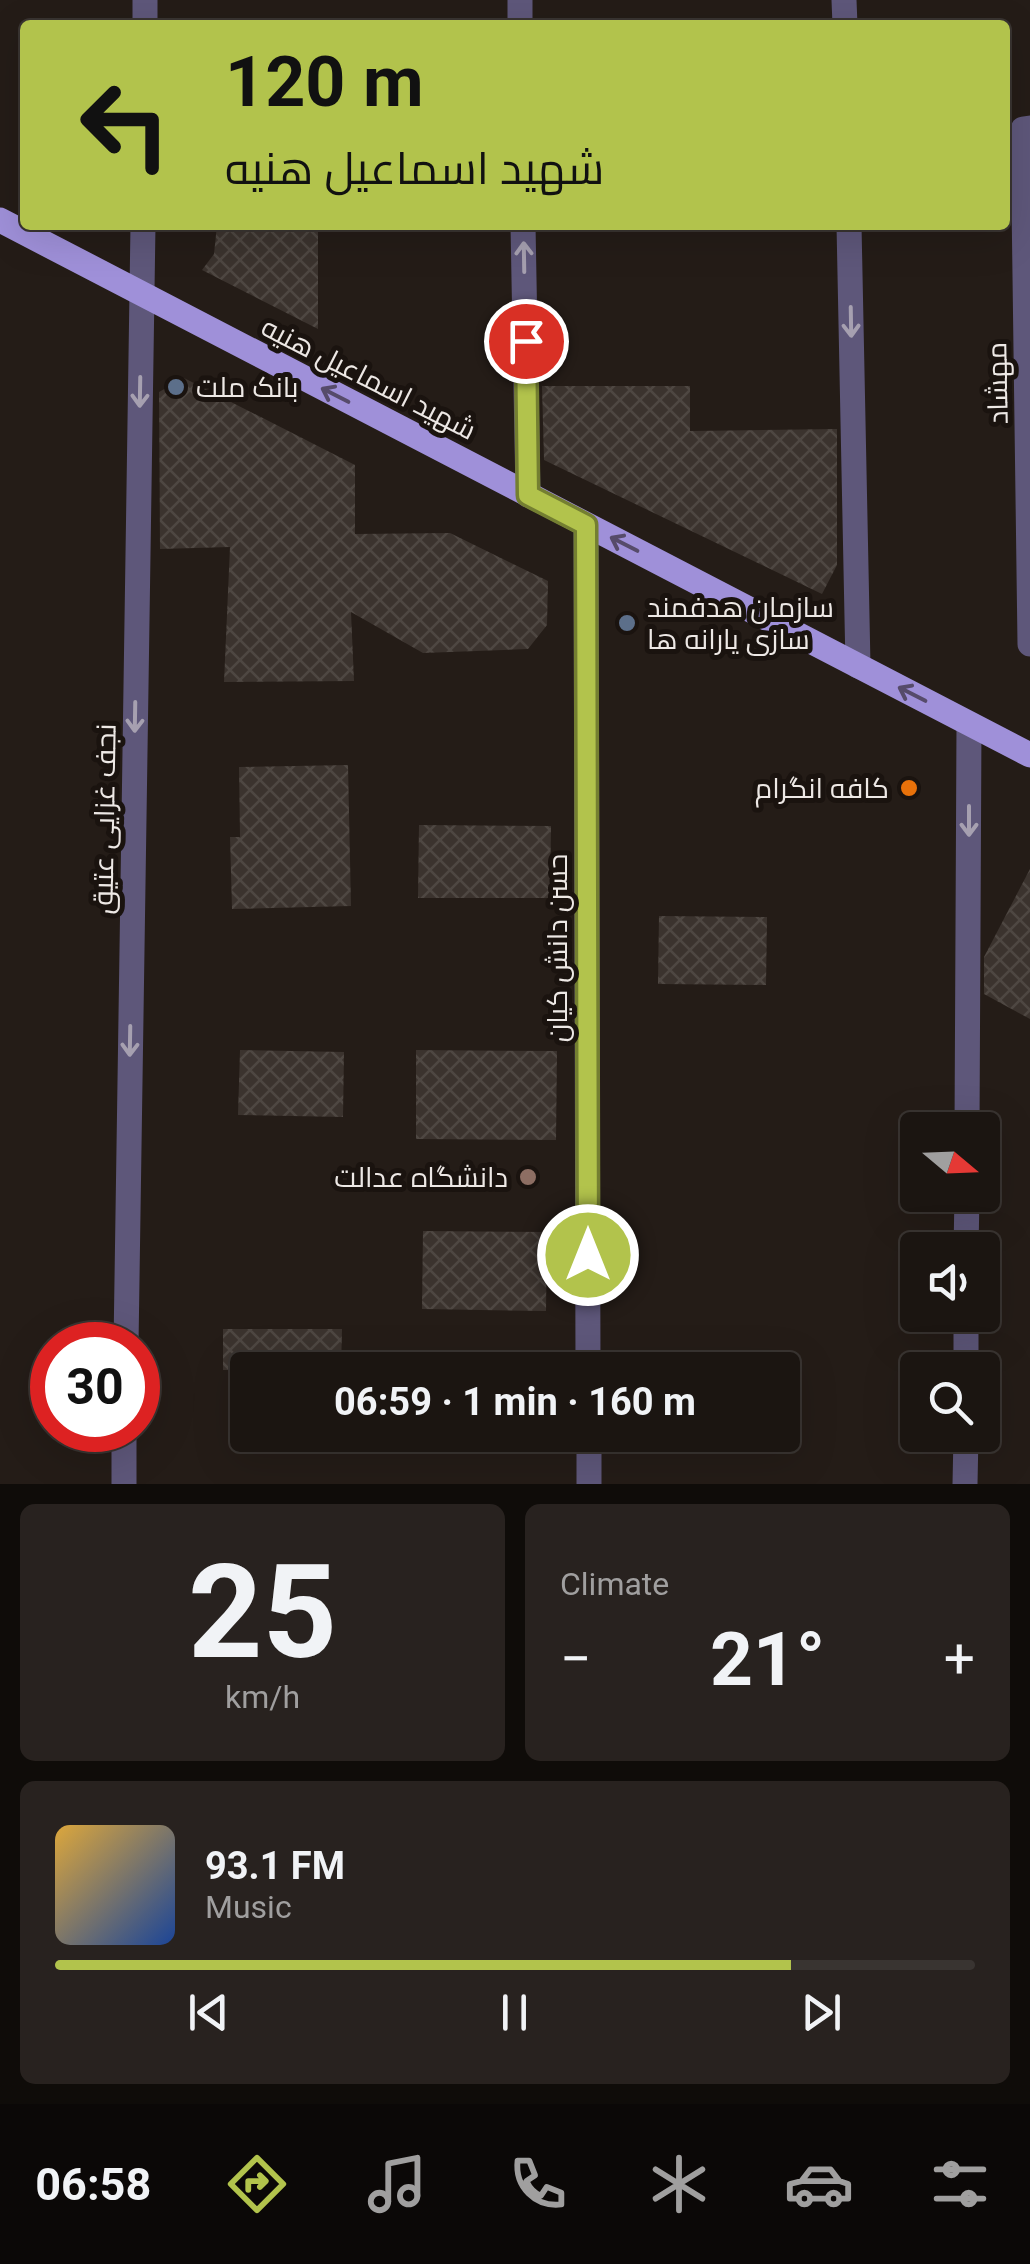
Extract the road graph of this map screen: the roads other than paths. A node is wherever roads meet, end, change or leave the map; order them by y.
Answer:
1 (1030, 128) edge
2 (0, 220) edge
3 (142, 230) edge
4 (524, 230) edge
5 (849, 230) edge
6 (142, 294) junction
7 (528, 495) junction
8 (586, 525) junction
9 (1030, 644) edge
10 (858, 666) junction
11 (969, 724) junction
12 (1030, 755) edge
13 (967, 1112) edge
14 (126, 1322) edge
15 (588, 1352) edge
16 (124, 1452) edge
17 (588, 1452) edge
18 (966, 1452) edge
19 (124, 1484) edge
20 (589, 1484) edge
21 (965, 1484) edge

1 - 9 street, مهشاد
2 - 6 main road, شهید اسماعیل هنیه
3 - 6 street, نجف غزایی عتیق
7 -> 4 street
5 -> 10 street
7 -> 6 main road, شهید اسماعیل هنیه
6 -> 14 street, نجف غزایی عتیق
7 - 8 main road, شهید اسماعیل هنیه
10 -> 8 main road, شهید اسماعیل هنیه
8 - 15 street, حسن دانش کیان
11 -> 10 main road, شهید اسماعیل هنیه
11 - 12 main road, شهید اسماعیل هنیه
11 -> 13 street
16 - 19 street
17 - 20 street
18 - 21 street

